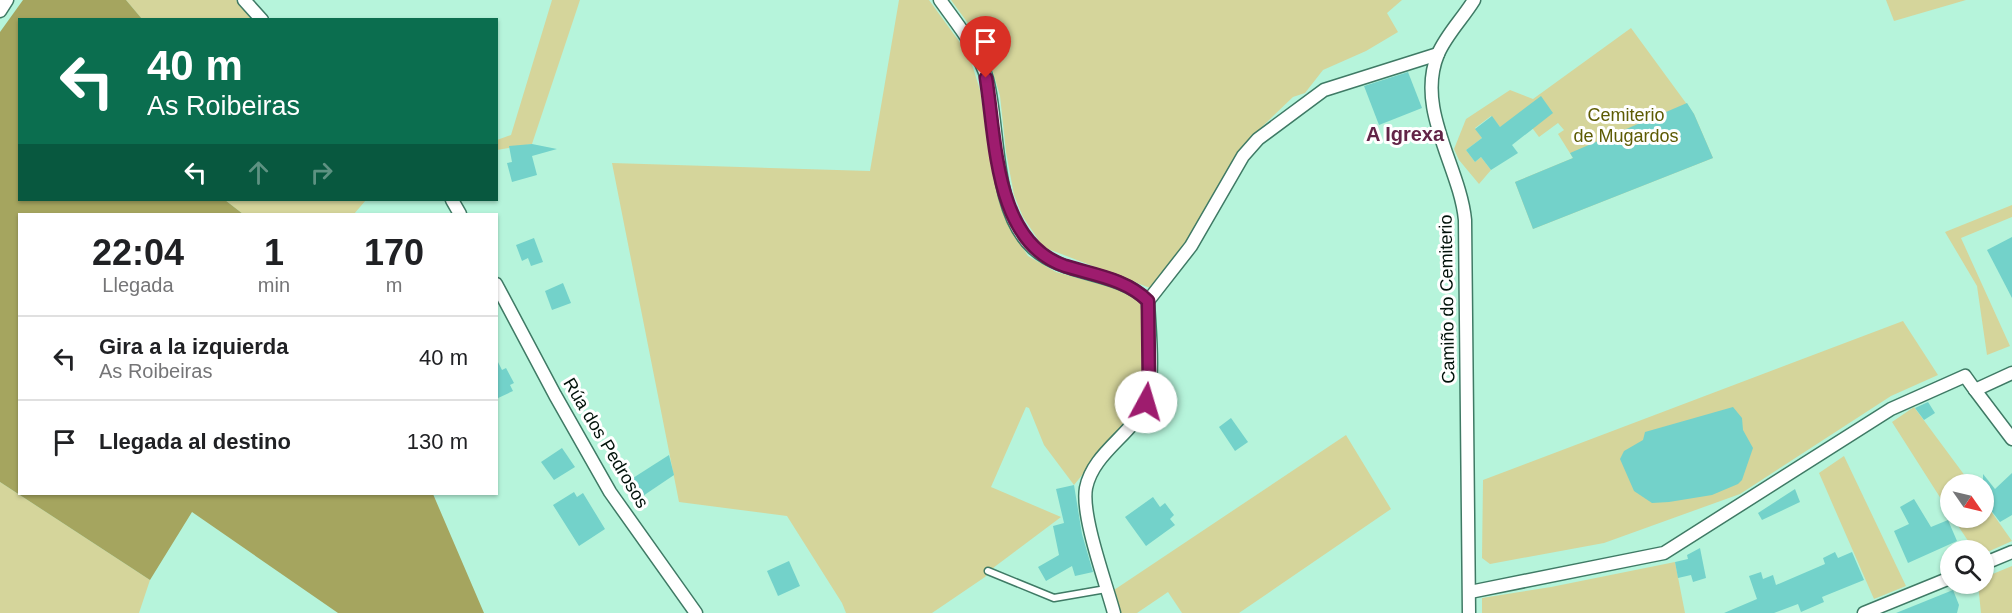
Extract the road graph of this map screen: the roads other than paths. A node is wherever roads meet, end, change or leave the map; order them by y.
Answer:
1 (7, 0) edge
2 (244, 0) edge
3 (940, 0) edge
4 (1474, 0) edge
5 (0, 12) edge
6 (260, 18) edge
7 (1438, 54) junction
8 (498, 288) edge
9 (1148, 301) junction
10 (2012, 373) edge
11 (1975, 390) junction
12 (2012, 439) edge
13 (2012, 552) edge
14 (1994, 559) edge
15 (988, 571) dead end
16 (1940, 582) edge
17 (1107, 588) junction
18 (1470, 592) junction
19 (696, 613) edge
20 (1114, 613) edge
21 (1469, 613) edge
22 (1864, 613) edge

1 - 5 street
2 - 6 street
3 - 9 street
4 - 7 street, Camiño do Cemiterio
7 - 9 street
7 - 18 street, Camiño do Cemiterio
8 - 19 street, Rúa dos Pedrosos
9 - 17 street
10 - 11 street
11 - 12 street
11 - 18 street
13 - 14 street
15 - 17 lane
16 - 22 street
17 - 20 street
18 - 21 street, Camiño do Cemiterio

